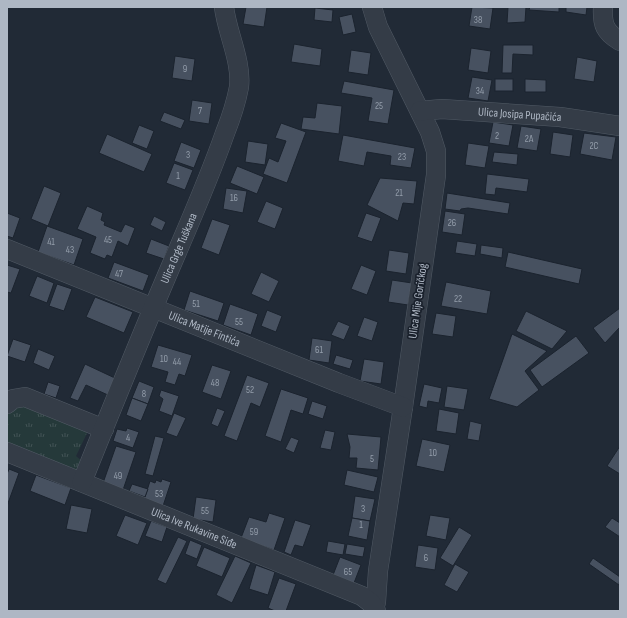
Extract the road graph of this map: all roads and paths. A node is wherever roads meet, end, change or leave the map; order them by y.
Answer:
1 (224, 7) edge
2 (372, 7) edge
3 (603, 7) edge
4 (620, 41) edge
5 (420, 111) junction
6 (620, 126) edge
7 (7, 249) edge
8 (152, 308) junction
9 (7, 404) edge
10 (403, 407) junction
11 (104, 429) junction
12 (7, 452) edge
13 (82, 482) junction
14 (375, 609) edge

1 - 8 street, Ulica Grge Tuškana
2 - 5 street, Ulica Mije Goričkog
3 - 4 street
5 - 6 street, Ulica Josipa Pupačića
5 - 10 street, Ulica Mije Goričkog
7 - 8 street, Ulica Matije Fintića
8 - 10 street, Ulica Matije Fintića
8 - 11 street, Ulica Grge Tuškana
9 - 11 street
10 - 14 street, Ulica Mije Goričkog
11 - 13 street, Ulica Grge Tuškana
12 - 13 street, Ulica Ive Rukavine Siđe
13 - 14 street, Ulica Ive Rukavine Siđe

